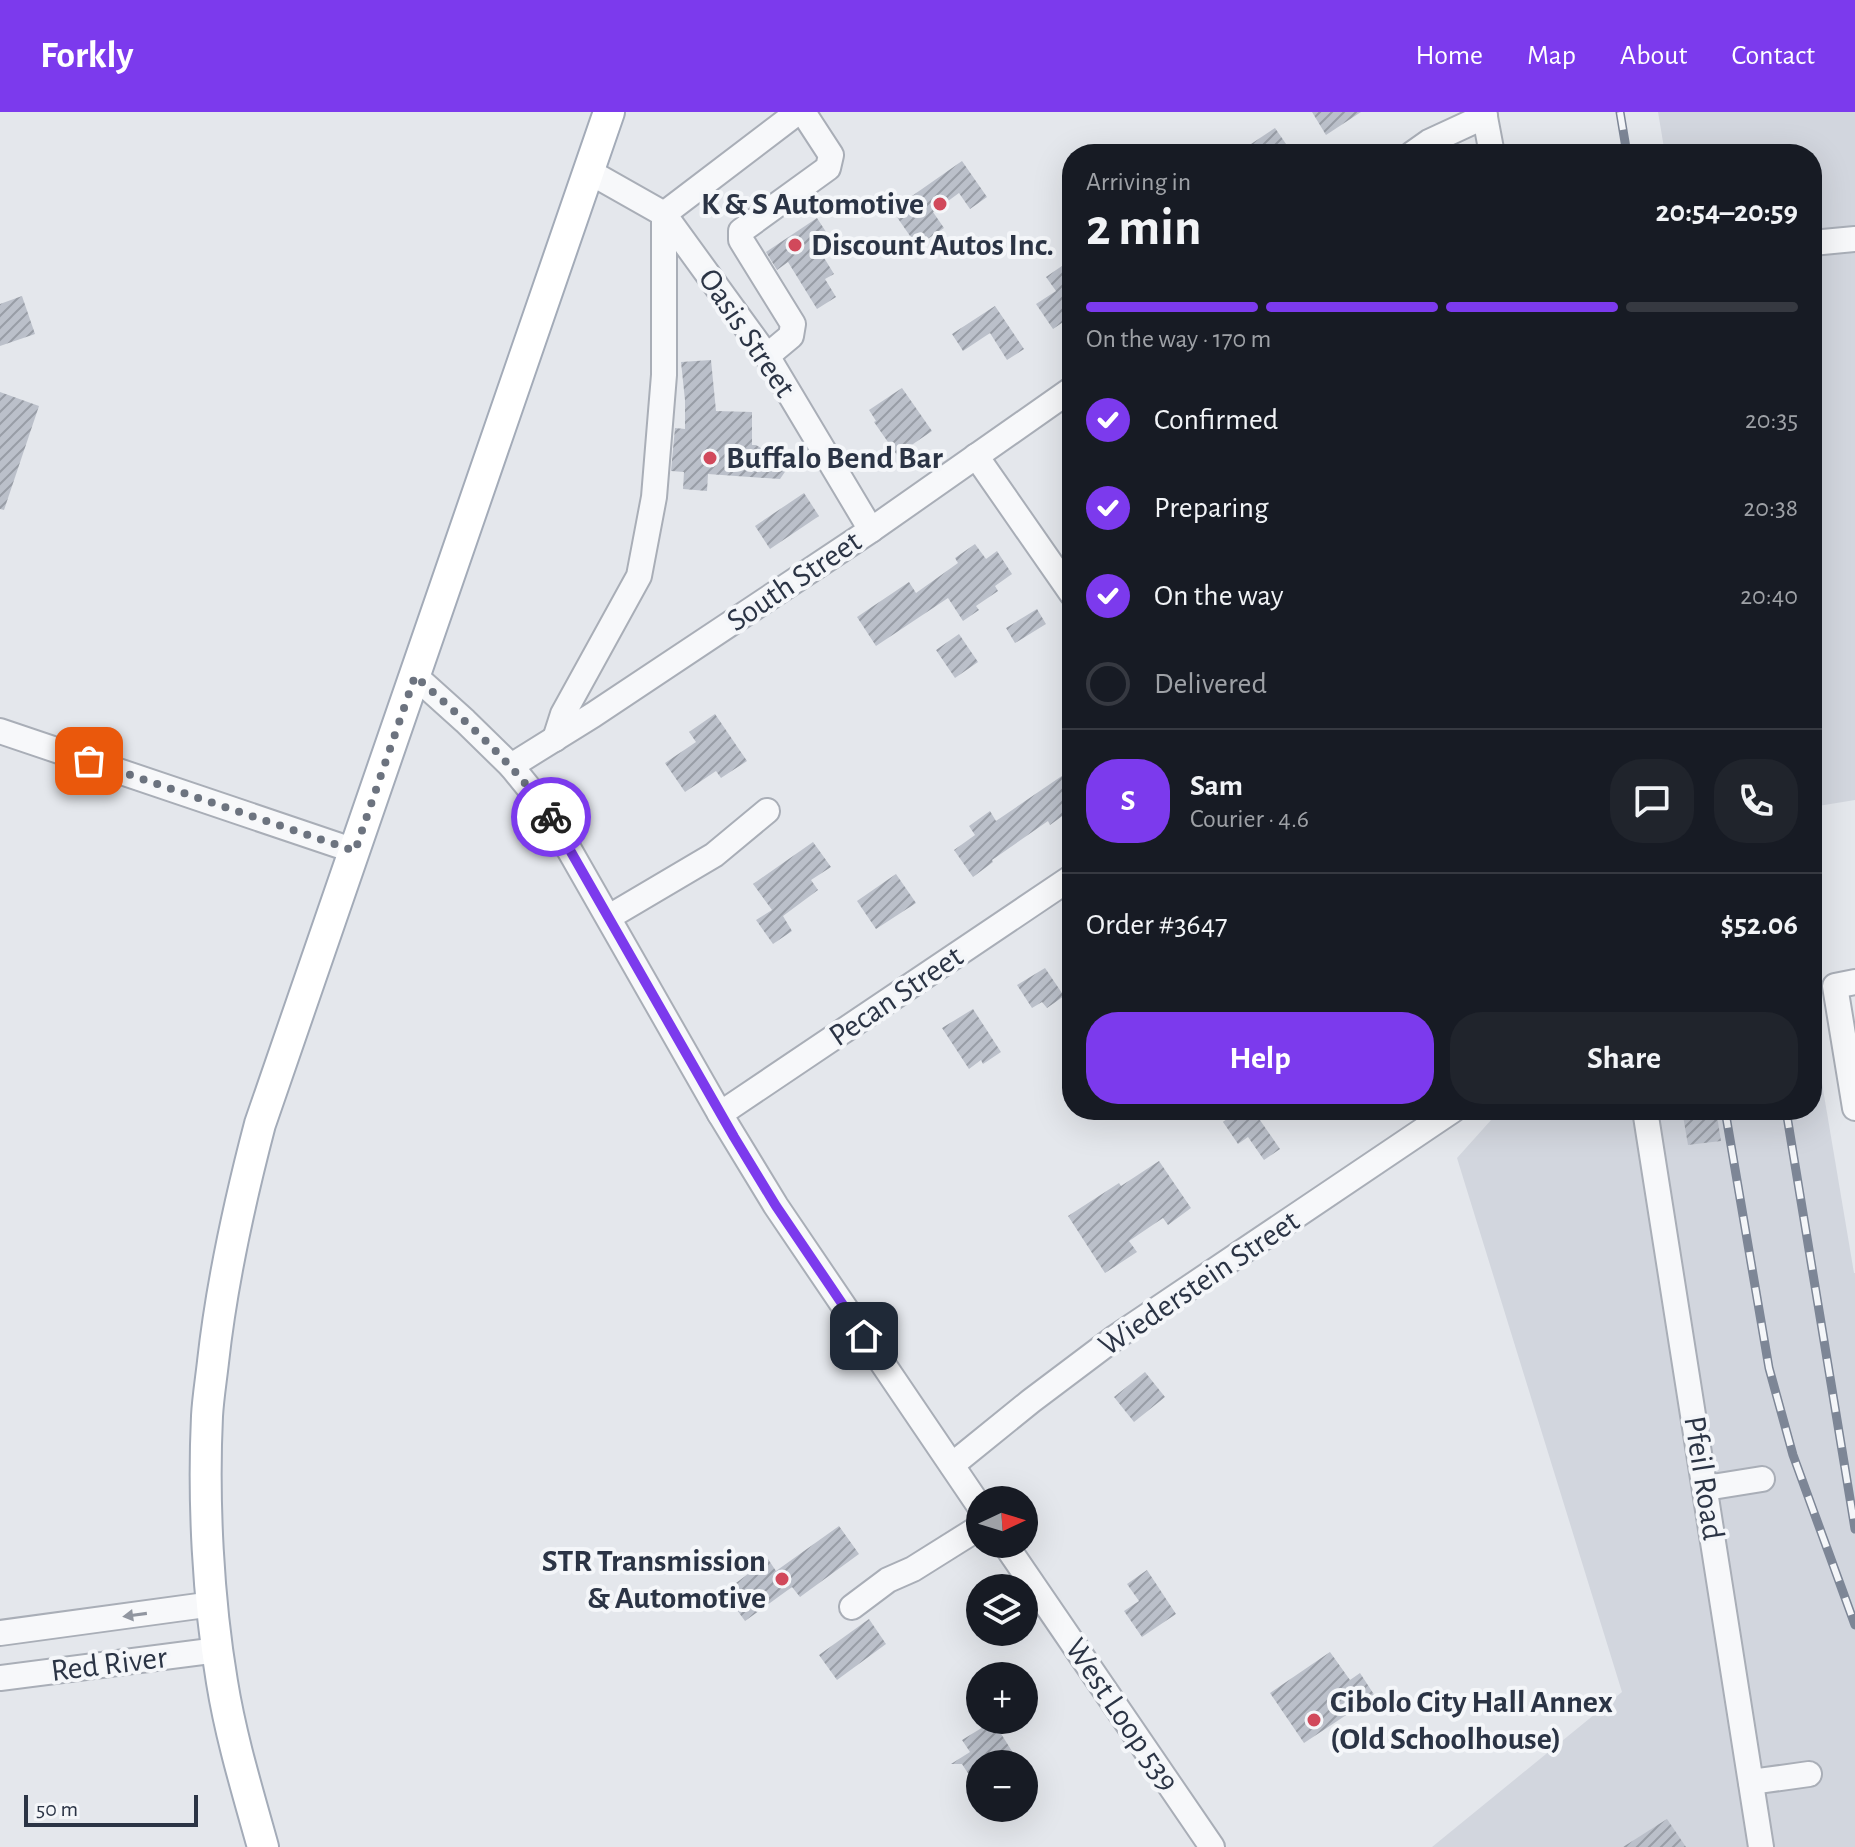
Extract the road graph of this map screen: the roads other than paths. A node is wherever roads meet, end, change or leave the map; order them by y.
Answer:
1 (609, 112) edge
2 (800, 112) edge
3 (1485, 114) edge
4 (1426, 144) edge
5 (1490, 144) edge
6 (588, 171) junction
7 (664, 214) junction
8 (1855, 239) edge
9 (1822, 242) edge
10 (767, 356) junction
11 (1062, 396) edge
12 (976, 456) junction
13 (871, 530) junction
14 (1062, 580) edge
15 (415, 676) junction
16 (0, 731) edge
17 (555, 739) junction
18 (511, 766) junction
19 (767, 811) dead end
20 (355, 851) junction
21 (1062, 884) edge
22 (609, 917) junction
23 (1845, 984) edge
24 (1855, 1108) edge
25 (720, 1114) junction
26 (1430, 1120) edge
27 (1647, 1120) edge
28 (952, 1465) junction
29 (1762, 1479) dead end
30 (966, 1486) edge
31 (1706, 1488) junction
32 (966, 1536) edge
33 (1015, 1558) edge
34 (213, 1604) junction
35 (852, 1607) dead end
36 (0, 1633) edge
37 (218, 1650) junction
38 (0, 1678) edge
39 (1809, 1774) dead end
40 (1751, 1782) junction
41 (263, 1847) edge
42 (1212, 1847) edge
43 (1761, 1847) edge

1 - 6 main road
2 - 7 street
2 - 10 street
3 - 4 street
3 - 5 street
6 - 7 street, Oasis Street
6 - 15 main road
7 - 10 street, Oasis Street
7 - 17 street
8 - 9 street
10 - 13 street, Oasis Street
11 - 12 street, South Street
12 - 13 street, South Street
12 - 14 street
13 - 17 street, South Street
15 - 18 street
15 - 20 main road
16 - 20 street
17 - 18 street, South Street
18 - 22 street
19 - 22 street
20 - 34 main road
21 - 25 street, Pecan Street
22 - 25 street
23 - 24 street
25 - 28 street
26 - 28 street, Wiederstein Street
27 - 31 street, Pfeil Road
28 - 30 street
29 - 31 street
31 - 40 street, Pfeil Road
32 - 35 street
33 - 42 street, West Loop 539
34 -> 36 street, Red River
34 - 37 main road
37 - 38 street, Red River
37 - 41 main road
39 - 40 street
40 - 43 street, Pfeil Road

